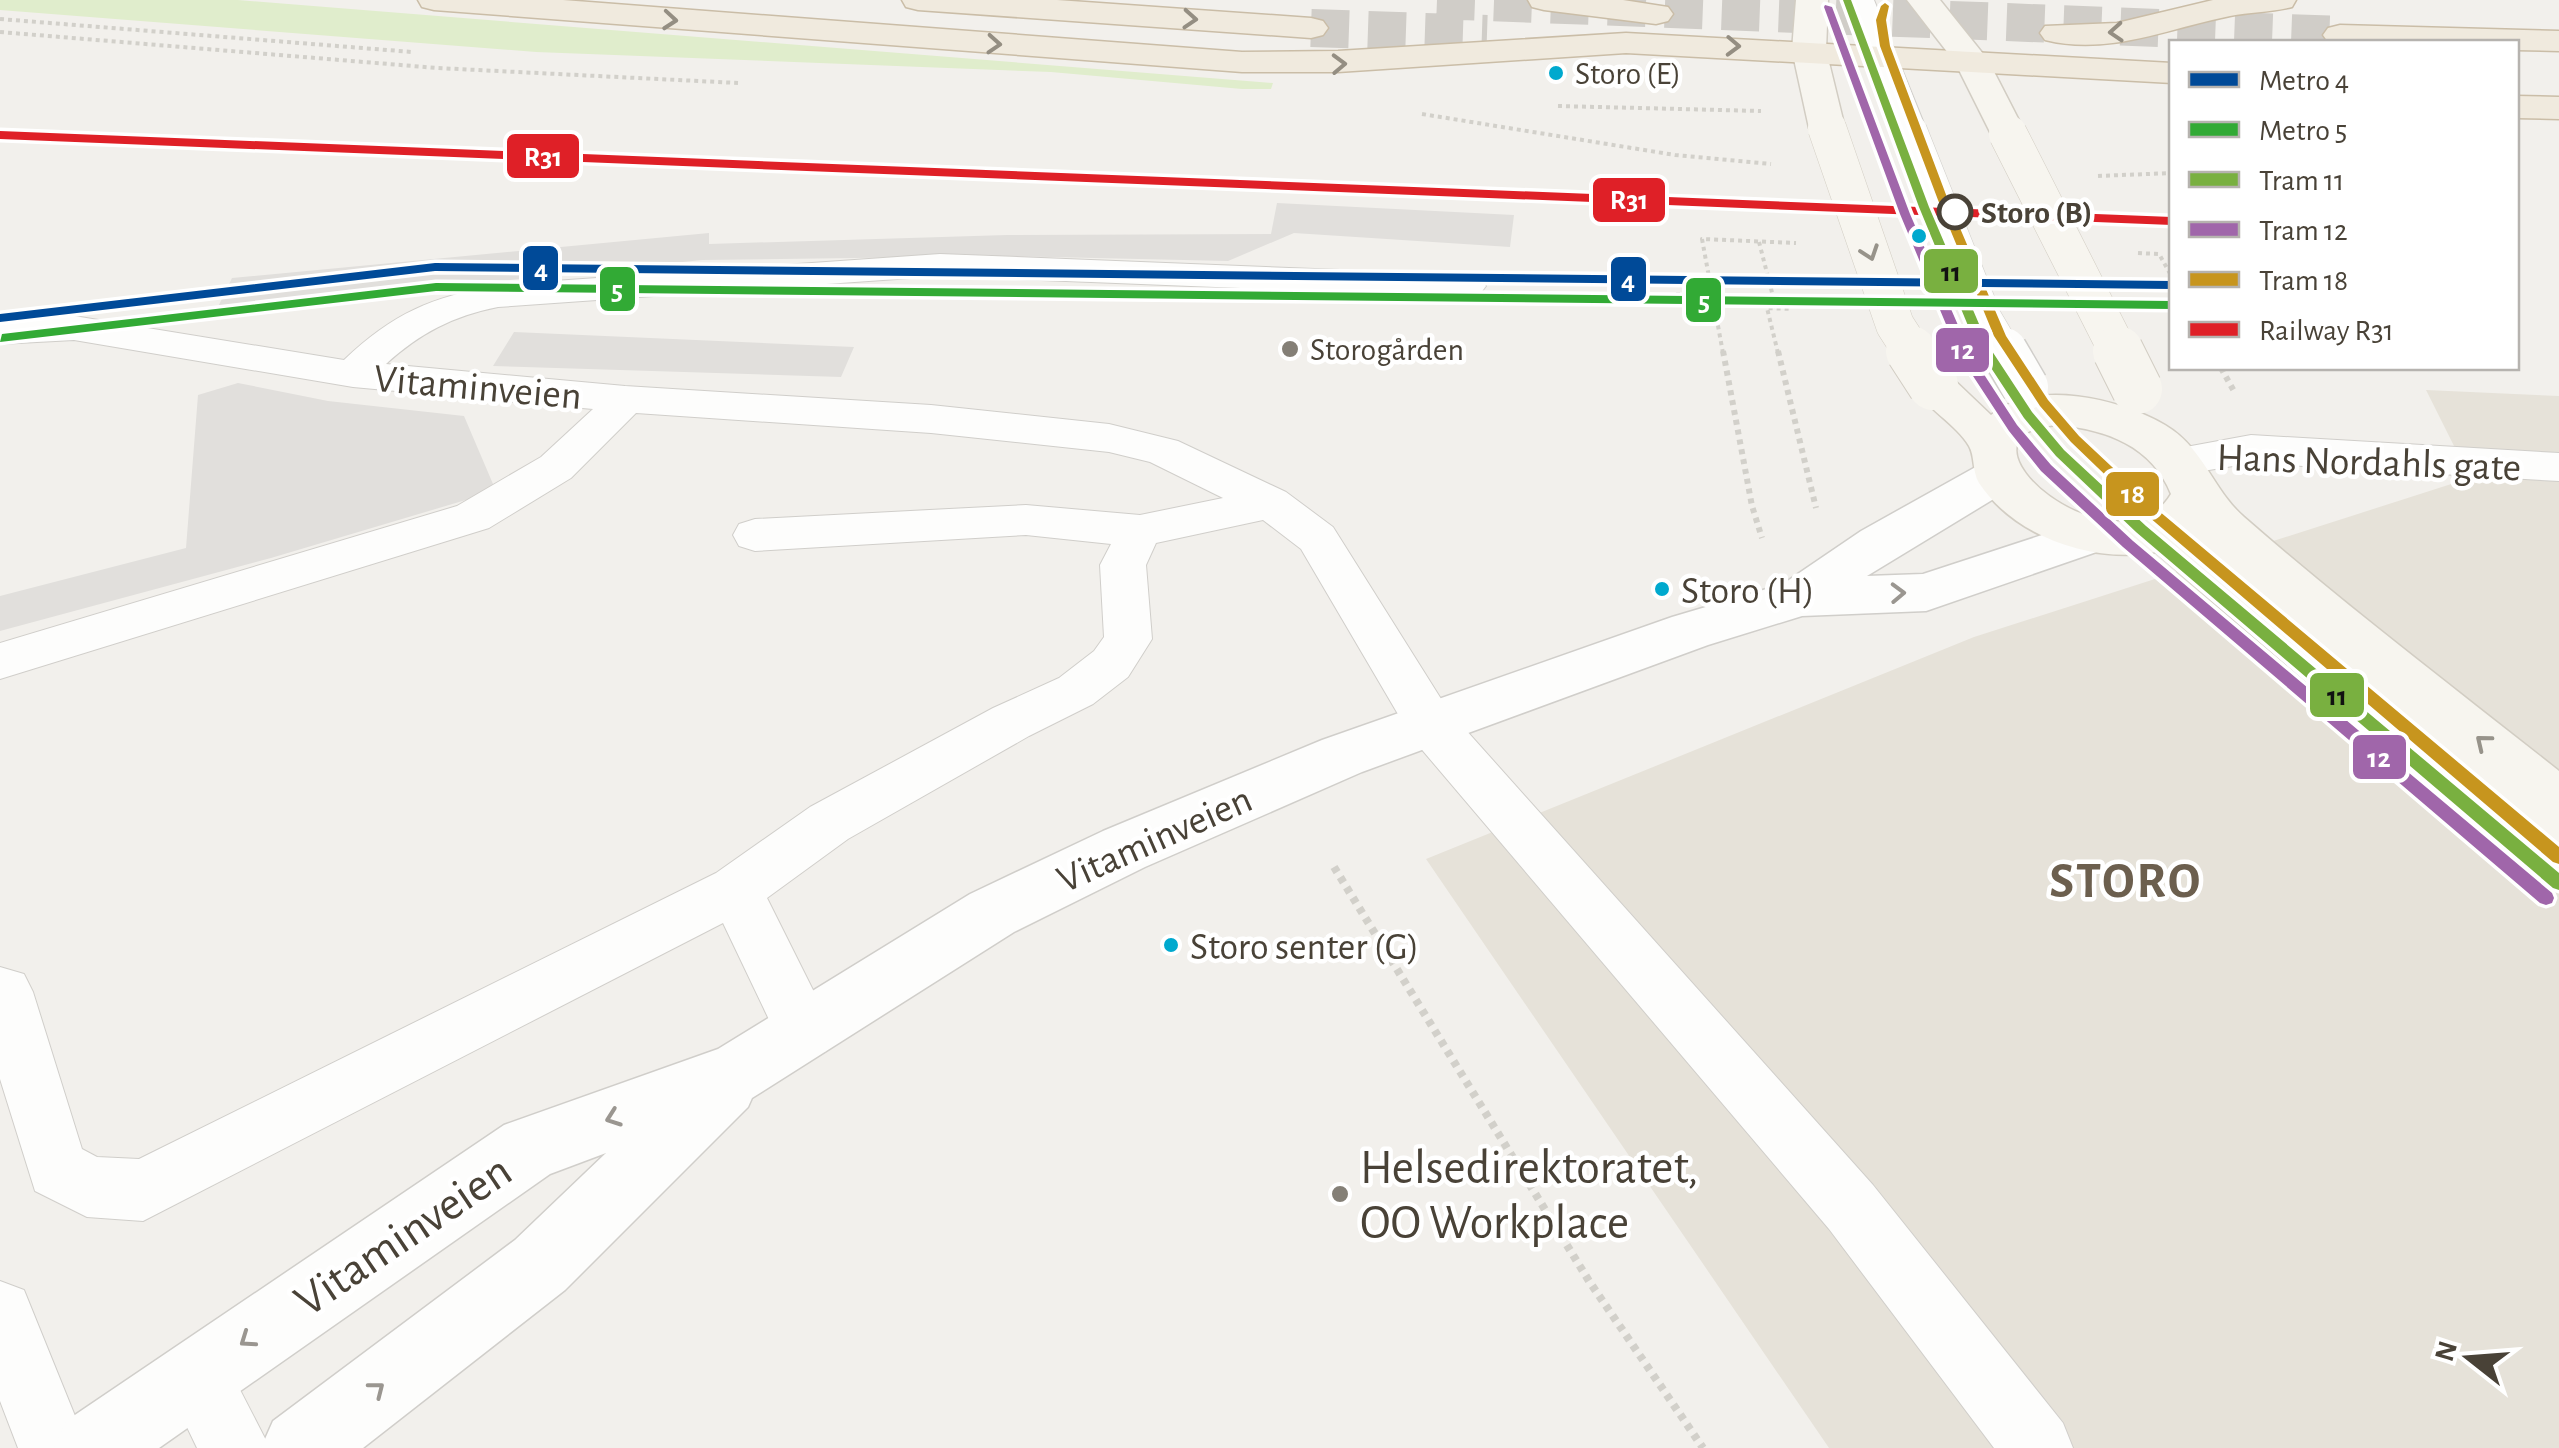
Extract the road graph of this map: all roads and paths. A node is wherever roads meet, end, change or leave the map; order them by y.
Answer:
1 (434, 0) edge
2 (918, 0) edge
3 (1544, 0) edge
4 (1924, 0) edge
5 (2280, 0) edge
6 (1810, 24) edge
7 (1869, 26) edge
8 (1310, 28) tunnel mouth
9 (2032, 32) dead end
10 (2340, 35) dead end
11 (1967, 39) junction
12 (2559, 41) edge
13 (2519, 71) edge
14 (2559, 72) edge
15 (2169, 73) edge
16 (1426, 106) dead end
17 (1558, 106) dead end
18 (2519, 107) edge
19 (1409, 108) dead end
20 (2559, 108) edge
21 (1763, 111) dead end
22 (1759, 242) junction
23 (1796, 243) dead end
24 (2162, 260) dead end
25 (2169, 272) edge
26 (1467, 286) dead end
27 (1676, 294) dead end
28 (1713, 295) junction
29 (1776, 308) junction
30 (1792, 309) dead end
31 (0, 332) edge
32 (354, 374) junction
33 (624, 399) junction
34 (2033, 399) junction
35 (1996, 460) junction
36 (2559, 466) edge
37 (2172, 480) junction
38 (1271, 502) junction
39 (1819, 519) dead end
40 (1140, 531) junction
41 (755, 535) dead end
42 (2094, 536) junction
43 (1762, 538) dead end
44 (1801, 597) junction
45 (0, 660) edge
46 (1430, 724) junction
47 (2559, 804) edge
48 (2559, 864) edge
49 (1334, 867) dead end
50 (735, 890) junction
51 (4, 992) dead end
52 (805, 1032) junction
53 (738, 1072) junction
54 (0, 1314) edge
55 (196, 1375) junction
56 (53, 1448) edge
57 (94, 1448) edge
58 (236, 1448) edge
59 (300, 1448) edge
60 (1702, 1448) edge
61 (2038, 1448) edge

1 -> 6 highway
2 -> 8 highway
3 - 6 highway
4 - 11 main road
5 -> 9 highway
6 - 7 highway
6 -> 35 main road, bridge
7 - 11 highway
7 - 34 lane, bridge
10 - 12 highway
11 - 15 highway
11 - 37 main road, bridge
13 - 14 highway
16 - 19 path
17 - 21 path
18 - 20 highway
22 - 23 path
22 - 28 path
22 - 29 path
24 - 25 path
26 - 32 lane, Vitaminveien
27 - 28 path
28 - 43 path
29 - 30 path
29 - 39 path
31 - 32 lane
32 - 33 lane, Vitaminveien
33 - 38 lane, Vitaminveien
33 - 45 lane
34 - 35 main road
34 - 37 main road
35 - 42 main road
35 - 44 street, Vitaminveien
36 - 37 lane, Hans Nordahls gate
37 - 42 main road
47 -> 37 main road
37 - 48 main road
38 - 40 lane
38 - 46 lane, Vitaminveien
40 - 41 lane
40 - 50 lane
44 -> 42 street, Vitaminveien
44 - 46 street, Vitaminveien
46 - 52 street, Vitaminveien
46 - 61 lane
49 - 60 path
50 - 51 lane
50 - 52 lane
52 - 53 street, Vitaminveien
53 -> 55 street, Vitaminveien
59 -> 53 street, Vitaminveien
54 - 56 lane
55 - 57 street, Vitaminveien
55 - 58 lane

